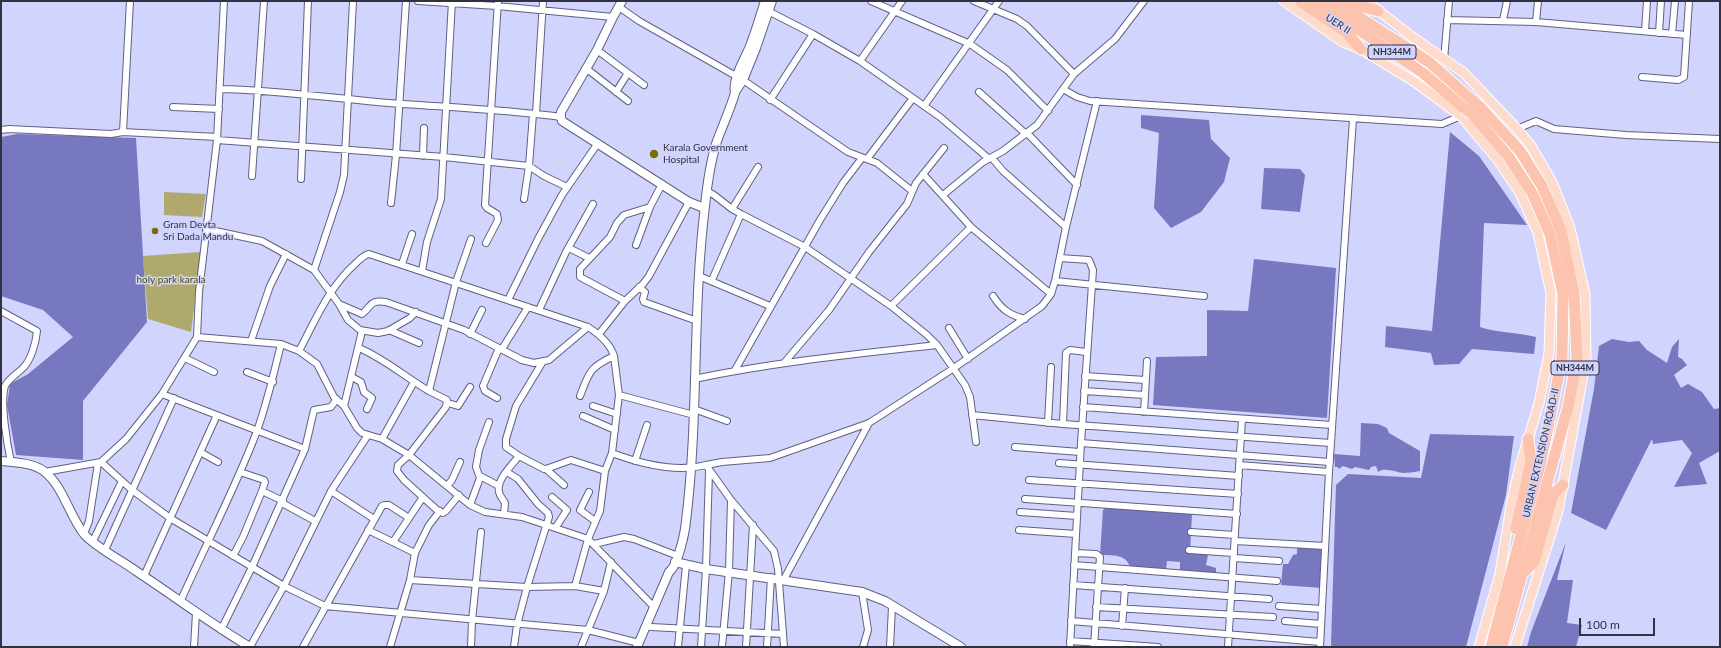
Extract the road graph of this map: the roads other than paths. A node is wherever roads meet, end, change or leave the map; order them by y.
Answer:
1 (130, 1) edge
2 (224, 1) edge
3 (264, 1) edge
4 (308, 1) edge
5 (353, 1) edge
6 (406, 1) edge
7 (418, 1) edge
8 (543, 1) edge
9 (772, 1) edge
10 (871, 1) edge
11 (902, 1) edge
12 (974, 1) edge
13 (999, 1) edge
14 (1144, 1) edge
15 (1284, 1) edge
16 (1300, 1) edge
17 (1316, 1) edge
18 (1334, 1) edge
19 (1350, 1) edge
20 (1366, 1) edge
21 (1449, 1) edge
22 (1507, 1) edge
23 (1538, 1) edge
24 (1647, 1) edge
25 (1661, 1) edge
26 (1675, 1) edge
27 (1689, 1) edge
28 (452, 2) edge
29 (498, 4) edge
30 (620, 4) edge
31 (765, 7) edge
32 (993, 10) junction
33 (542, 11) junction
34 (895, 11) junction
35 (1378, 11) junction
36 (613, 17) junction
37 (1448, 20) junction
38 (1503, 20) junction
39 (1536, 22) junction
40 (1645, 31) junction
41 (1659, 33) junction
42 (813, 34) junction
43 (1672, 34) junction
44 (1687, 35) junction
45 (970, 44) junction
46 (1361, 49) junction
47 (597, 50) junction
48 (1444, 60) junction
49 (860, 61) junction
50 (587, 69) junction
51 (628, 73) junction
52 (1074, 74) junction
53 (1642, 77) dead end
54 (740, 78) junction
55 (644, 85) dead end
56 (220, 89) junction
57 (1063, 89) junction
58 (258, 90) junction
59 (616, 92) junction
60 (980, 92) dead end
61 (304, 94) junction
62 (913, 98) junction
63 (347, 99) junction
64 (1488, 99) junction
65 (770, 100) junction
66 (628, 101) dead end
67 (1097, 101) junction
68 (400, 104) junction
69 (446, 106) junction
70 (924, 106) junction
71 (173, 107) dead end
72 (219, 109) junction
73 (1471, 109) junction
74 (491, 110) junction
75 (1048, 111) junction
76 (534, 114) junction
77 (561, 118) junction
78 (1353, 119) junction
79 (424, 128) dead end
80 (1517, 129) junction
81 (1, 130) edge
82 (123, 132) junction
83 (1027, 134) junction
84 (217, 139) junction
85 (1720, 139) edge
86 (255, 143) junction
87 (598, 143) junction
88 (303, 147) junction
89 (944, 148) dead end
90 (346, 150) junction
91 (396, 154) junction
92 (423, 156) junction
93 (444, 157) junction
94 (990, 158) junction
95 (864, 159) junction
96 (488, 162) junction
97 (529, 166) junction
98 (758, 167) dead end
99 (923, 174) junction
100 (252, 176) dead end
101 (301, 179) dead end
102 (662, 184) junction
103 (1077, 185) junction
104 (567, 187) junction
105 (707, 191) junction
106 (912, 191) junction
107 (943, 195) junction
108 (524, 199) dead end
109 (690, 202) junction
110 (391, 203) dead end
111 (593, 204) dead end
112 (650, 207) junction
113 (704, 208) junction
114 (732, 209) junction
115 (742, 214) junction
116 (971, 227) junction
117 (1066, 227) junction
118 (206, 229) junction
119 (412, 234) dead end
120 (471, 239) dead end
121 (486, 243) dead end
122 (636, 245) dead end
123 (805, 247) junction
124 (569, 248) junction
125 (286, 254) junction
126 (589, 258) junction
127 (1060, 258) junction
128 (402, 264) junction
129 (314, 270) junction
130 (422, 271) junction
131 (699, 276) junction
132 (850, 279) junction
133 (712, 280) junction
134 (1055, 281) junction
135 (456, 282) junction
136 (1092, 286) junction
137 (639, 287) junction
138 (330, 292) junction
139 (1051, 294) junction
140 (993, 296) dead end
141 (1204, 296) dead end
142 (508, 300) junction
143 (625, 301) junction
144 (339, 304) junction
145 (528, 306) junction
146 (770, 306) junction
147 (891, 306) junction
148 (482, 310) dead end
149 (539, 310) junction
150 (1, 311) edge
151 (416, 312) junction
152 (1026, 319) junction
153 (697, 321) junction
154 (445, 324) junction
155 (588, 327) junction
156 (949, 328) dead end
157 (389, 330) junction
158 (362, 331) junction
159 (470, 334) junction
160 (599, 334) junction
161 (197, 337) junction
162 (250, 341) junction
163 (419, 343) dead end
164 (281, 344) junction
165 (937, 345) junction
166 (359, 348) junction
167 (500, 349) junction
168 (299, 351) junction
169 (1086, 352) junction
170 (614, 356) junction
171 (185, 358) junction
172 (968, 359) junction
173 (1146, 361) dead end
174 (542, 363) junction
175 (784, 363) junction
176 (1051, 367) dead end
177 (954, 368) junction
178 (735, 370) junction
179 (214, 372) dead end
180 (247, 372) dead end
181 (352, 376) junction
182 (1085, 376) junction
183 (694, 379) junction
184 (1146, 380) junction
185 (272, 382) junction
186 (414, 382) junction
187 (470, 387) dead end
188 (1084, 390) junction
189 (429, 391) junction
190 (162, 394) junction
191 (619, 395) junction
192 (580, 396) dead end
193 (1145, 396) junction
194 (174, 398) junction
195 (497, 398) dead end
196 (336, 400) junction
197 (448, 403) junction
198 (344, 406) junction
199 (593, 406) dead end
200 (1083, 407) junction
201 (367, 409) dead end
202 (694, 412) junction
203 (1144, 412) junction
204 (617, 414) junction
205 (217, 415) junction
206 (972, 415) junction
207 (583, 416) dead end
208 (1242, 419) junction
209 (727, 421) dead end
210 (489, 422) dead end
211 (869, 423) junction
212 (1048, 423) junction
213 (1063, 424) junction
214 (647, 425) dead end
215 (1332, 425) junction
216 (1082, 426) junction
217 (257, 430) junction
218 (615, 430) junction
219 (368, 435) junction
220 (1241, 436) junction
221 (382, 439) junction
222 (1528, 439) junction
223 (976, 442) dead end
224 (1081, 443) junction
225 (1331, 443) junction
226 (1015, 447) dead end
227 (305, 449) junction
228 (200, 452) junction
229 (1080, 452) junction
230 (612, 453) junction
231 (409, 455) junction
232 (1240, 455) junction
233 (519, 456) junction
234 (1, 461) edge
235 (11, 462) junction
236 (99, 462) junction
237 (218, 462) dead end
238 (460, 462) dead end
239 (635, 462) junction
240 (1330, 462) junction
241 (1059, 463) dead end
242 (1080, 465) junction
243 (1239, 465) junction
244 (708, 468) junction
245 (546, 469) junction
246 (692, 469) junction
247 (605, 471) junction
248 (46, 472) junction
249 (240, 472) junction
250 (507, 472) junction
251 (1329, 472) junction
252 (480, 476) junction
253 (1239, 476) junction
254 (1029, 480) dead end
255 (122, 481) junction
256 (1079, 484) junction
257 (564, 485) dead end
258 (1563, 485) junction
259 (447, 486) junction
260 (499, 486) junction
261 (132, 490) junction
262 (262, 491) junction
263 (331, 491) junction
264 (589, 492) dead end
265 (1238, 494) junction
266 (459, 495) junction
267 (423, 497) junction
268 (552, 497) dead end
269 (1024, 499) dead end
270 (731, 500) junction
271 (282, 502) junction
272 (1078, 502) junction
273 (470, 505) junction
274 (440, 511) junction
275 (1020, 512) dead end
276 (504, 514) junction
277 (1236, 514) junction
278 (1077, 516) junction
279 (170, 518) junction
280 (409, 518) junction
281 (374, 519) junction
282 (315, 521) junction
283 (595, 521) junction
284 (547, 525) junction
285 (753, 525) junction
286 (556, 527) junction
287 (368, 530) junction
288 (1019, 530) dead end
289 (481, 532) dead end
290 (1191, 532) dead end
291 (84, 534) junction
292 (1076, 534) junction
293 (1235, 538) junction
294 (588, 539) junction
295 (208, 540) junction
296 (93, 541) junction
297 (393, 542) junction
298 (594, 544) junction
299 (1325, 546) junction
300 (1518, 547) junction
301 (105, 550) junction
302 (1190, 550) dead end
303 (416, 553) junction
304 (1075, 553) junction
305 (1234, 555) junction
306 (233, 556) junction
307 (677, 559) junction
308 (1279, 561) dead end
309 (611, 562) junction
310 (686, 565) junction
311 (1074, 565) junction
312 (252, 567) junction
313 (1099, 567) junction
314 (706, 568) junction
315 (672, 570) junction
316 (729, 572) junction
317 (750, 574) junction
318 (1522, 575) junction
319 (144, 576) junction
320 (778, 578) junction
321 (1232, 578) junction
322 (410, 580) junction
323 (1277, 580) dead end
324 (476, 584) junction
325 (1073, 585) junction
326 (284, 586) junction
327 (575, 586) junction
328 (1098, 586) junction
329 (527, 587) junction
330 (1124, 588) junction
331 (604, 591) junction
332 (862, 592) junction
333 (1231, 595) junction
334 (1269, 599) dead end
335 (181, 600) junction
336 (325, 606) junction
337 (1279, 606) dead end
338 (654, 607) junction
339 (892, 607) junction
340 (1096, 607) junction
341 (1123, 608) junction
342 (1322, 609) junction
343 (399, 612) junction
344 (196, 613) junction
345 (1230, 614) junction
346 (1273, 618) dead end
347 (472, 621) junction
348 (1071, 621) junction
349 (1285, 621) dead end
350 (1095, 624) junction
351 (1321, 624) junction
352 (517, 625) junction
353 (1122, 626) junction
354 (651, 627) junction
355 (680, 628) junction
356 (703, 628) junction
357 (221, 630) junction
358 (588, 630) junction
359 (724, 631) junction
360 (747, 633) junction
361 (768, 634) junction
362 (783, 634) junction
363 (1229, 636) junction
364 (1070, 644) edge
365 (1094, 645) edge
366 (1320, 645) edge
367 (640, 646) edge
368 (1116, 646) edge
369 (194, 647) edge
370 (250, 647) edge
371 (302, 647) edge
372 (390, 647) edge
373 (471, 647) edge
374 (514, 647) edge
375 (581, 647) edge
376 (678, 647) edge
377 (701, 647) edge
378 (722, 647) edge
379 (746, 647) edge
380 (767, 647) edge
381 (784, 647) edge
382 (863, 647) edge
383 (890, 647) edge
384 (961, 647) edge
385 (1147, 647) edge
386 (1158, 647) edge
387 (1228, 647) edge
388 (1479, 647) edge
389 (1491, 647) edge
390 (1502, 647) edge
391 (1515, 647) edge

1 - 82 street
2 - 56 street
3 - 58 street
4 - 61 street
5 - 63 street
6 - 68 street
7 - 28 street
8 - 33 street
9 - 31 main road
10 - 34 street
11 - 34 street
12 - 32 street
13 - 32 street
14 - 52 street
15 - 46 main road, UER II
16 - 46 highway
17 - 73 highway, URBAN EXTENSION ROAD-II / NH344M
18 - 73 highway, URBAN EXTENSION ROAD-II / NH344M
19 - 35 highway
20 - 35 main road
21 - 37 street
22 - 38 street
23 - 39 street
24 - 40 street
25 - 41 street
26 - 43 street
27 - 44 street
28 - 29 street
28 - 69 street
29 - 33 street
29 - 74 street
30 - 36 main road
30 - 54 street
31 - 42 street
31 - 54 main road
32 - 45 street
32 - 52 street
33 - 36 street
33 - 76 street
34 - 45 street
34 - 49 street
35 - 48 main road
36 - 47 main road
37 - 38 street
37 - 48 street
38 - 39 street
39 - 40 street
40 - 41 street
41 - 43 street
42 - 49 street
42 - 65 street
43 - 44 street
44 - 53 street
45 - 70 street
45 - 75 street
46 - 73 main road, UER II
47 - 50 main road
47 - 51 street
48 - 64 main road
49 - 62 street
50 - 59 street
50 - 77 main road
51 - 55 street
51 - 59 street
52 - 57 street
54 - 65 street
54 - 105 main road
56 - 58 street
56 - 72 street
57 - 67 street
57 - 75 street
58 - 61 street
58 - 86 street
59 - 66 street
60 - 83 street
61 - 63 street
61 - 88 street
62 - 70 street
62 - 95 street
63 - 68 street
63 - 90 street
64 - 73 street
64 - 80 main road
65 - 95 street
67 - 78 street
67 - 103 street
68 - 69 street
68 - 91 street
69 - 74 street
69 - 93 street
70 - 94 street
71 - 72 street
72 - 84 street
73 - 78 street
73 - 222 main road, UER II
73 - 300 highway, URBAN EXTENSION ROAD-II / NH344M
73 - 318 highway, URBAN EXTENSION ROAD-II / NH344M
74 - 76 street
74 - 96 street
75 - 83 street
76 - 77 street
76 - 97 street
77 - 87 main road
78 - 215 street
79 - 92 street
80 - 85 street
80 - 258 main road
81 - 82 street
82 - 84 street
83 - 94 street
83 - 103 street
84 - 86 street
84 - 118 street
86 - 88 street
86 - 100 street
87 - 102 main road
87 - 104 street
88 - 90 street
88 - 101 street
89 - 99 street
90 - 91 street
90 - 129 street
91 - 92 street
91 - 110 street
92 - 93 street
93 - 96 street
93 - 130 street
94 - 107 street
94 - 117 street
95 - 106 street
95 - 123 street
96 - 97 street
96 - 121 street
97 - 104 street
97 - 108 street
98 - 114 street
99 - 106 street
99 - 107 street
102 - 109 main road
102 - 112 street
103 - 117 street
104 - 142 street
105 - 113 main road
105 - 114 street
106 - 132 street
107 - 116 street
109 - 113 main road
109 - 137 street
111 - 124 street
112 - 122 street
112 - 126 street
113 - 131 main road
114 - 115 street
115 - 123 street
115 - 133 street
116 - 139 street
116 - 147 street
117 - 127 street
118 - 125 street
118 - 161 street
119 - 128 street
120 - 135 street
123 - 132 street
123 - 146 street
124 - 126 street
124 - 149 street
125 - 129 street
125 - 162 street
126 - 143 street
127 - 134 street
127 - 136 street
128 - 130 street
128 - 138 street
129 - 138 street
130 - 135 street
131 - 133 street
131 - 153 main road
132 - 147 street
132 - 175 street
133 - 146 street
134 - 136 street
134 - 139 street
135 - 142 street
135 - 154 street
136 - 141 street
136 - 169 street
137 - 143 street
137 - 153 street
138 - 144 street
138 - 168 street
139 - 152 street
140 - 152 street
142 - 145 street
143 - 160 street
144 - 151 street
144 - 158 street
145 - 149 street
145 - 167 street
146 - 178 street
147 - 165 street
148 - 159 street
149 - 155 street
150 - 235 street
151 - 154 street
151 - 157 street
152 - 172 street
153 - 183 main road
154 - 159 street
154 - 189 street
155 - 160 street
155 - 174 street
156 - 172 street
157 - 158 street
157 - 163 street
158 - 166 street
159 - 167 street
160 - 170 street
161 - 162 street
161 - 171 street
162 - 164 street
164 - 168 street
164 - 185 street
165 - 175 street
165 - 177 street
166 - 181 street
166 - 186 street
167 - 174 street
167 - 195 street
168 - 196 street
169 - 182 street
169 - 213 street
170 - 191 street
170 - 192 street
171 - 179 street
171 - 190 street
172 - 177 street
173 - 184 street
174 - 233 street
175 - 178 street
176 - 212 street
177 - 206 street
177 - 211 street
178 - 183 street
180 - 185 street
181 - 198 street
181 - 201 street
182 - 184 street
182 - 188 street
183 - 202 main road
184 - 193 street
185 - 217 street
186 - 189 street
186 - 221 street
187 - 197 street
188 - 193 street
188 - 200 street
189 - 197 street
190 - 194 street
190 - 236 street
191 - 202 street
191 - 204 street
193 - 203 street
194 - 205 street
194 - 261 street
196 - 198 street
196 - 227 street
197 - 231 street
198 - 219 street
199 - 204 street
200 - 203 street
200 - 216 street
202 - 209 street
202 - 246 main road
203 - 208 street
204 - 218 street
205 - 217 street
205 - 228 street
206 - 212 street
206 - 223 street
207 - 218 street
208 - 215 street
208 - 220 street
210 - 252 street
211 - 244 street
211 - 320 street
212 - 213 street
213 - 216 street
214 - 239 street
215 - 225 street
216 - 220 street
216 - 224 street
217 - 227 street
217 - 249 street
218 - 230 street
219 - 221 street
219 - 263 street
220 - 225 street
220 - 232 street
221 - 231 street
222 - 300 highway
222 - 388 main road, UER II
224 - 229 street
224 - 232 street
225 - 240 street
226 - 229 street
227 - 271 street
228 - 237 street
228 - 279 street
229 - 242 street
230 - 239 street
230 - 247 street
231 - 259 street
231 - 267 street
232 - 240 street
232 - 243 street
233 - 245 street
233 - 250 street
234 - 235 main road
235 - 248 main road
236 - 248 street
236 - 255 street
236 - 291 street
238 - 259 street
239 - 246 street
240 - 251 street
241 - 242 street
242 - 253 street
242 - 256 street
243 - 251 street
243 - 253 street
244 - 246 street
244 - 270 street
244 - 314 street
245 - 247 street
245 - 257 street
246 - 307 main road
247 - 283 street
248 - 291 main road
249 - 262 street
249 - 295 street
250 - 260 street
250 - 284 street
251 - 299 street
252 - 260 street
252 - 273 street
253 - 265 street
254 - 256 street
255 - 261 street
255 - 296 street
256 - 265 street
256 - 272 street
258 - 318 highway
258 - 391 main road
259 - 266 street
260 - 276 street
261 - 279 street
261 - 301 street
262 - 271 street
262 - 306 street
263 - 281 street
263 - 282 street
264 - 283 street
265 - 277 street
266 - 273 street
266 - 274 street
267 - 274 street
267 - 280 street
268 - 286 street
269 - 272 street
270 - 285 street
270 - 316 street
271 - 282 street
271 - 312 street
272 - 277 street
272 - 278 street
273 - 276 street
274 - 303 street
275 - 278 street
276 - 284 street
277 - 293 street
278 - 292 street
279 - 295 street
279 - 319 street
280 - 281 street
280 - 297 street
281 - 287 street
282 - 326 street
283 - 294 street
284 - 286 street
284 - 329 street
285 - 317 street
285 - 320 street
286 - 294 street
287 - 297 street
287 - 336 street
288 - 292 street
289 - 324 street
290 - 293 street
291 - 296 main road
292 - 304 street
293 - 299 street
293 - 305 street
294 - 298 street
294 - 327 street
295 - 306 street
295 - 335 street
296 - 301 main road
297 - 303 street
298 - 307 street
298 - 309 street
299 - 342 street
300 - 389 highway, URBAN EXTENSION ROAD-II / NH344M
301 - 319 main road
302 - 305 street
303 - 322 street
304 - 311 street
304 - 313 street
305 - 308 street
305 - 321 street
306 - 312 street
307 - 310 main road
307 - 315 main road
309 - 331 street
309 - 338 street
310 - 314 main road
310 - 355 street
311 - 313 street
311 - 325 street
312 - 326 street
312 - 357 street
313 - 321 street
313 - 328 street
314 - 316 main road
314 - 356 street
315 - 338 main road
315 - 354 main road
316 - 317 main road
316 - 359 street
317 - 320 main road
317 - 360 street
318 - 390 highway, URBAN EXTENSION ROAD-II / NH344M
319 - 335 main road
320 - 332 main road
320 - 361 street
320 - 362 street
321 - 323 street
321 - 333 street
322 - 324 street
322 - 343 street
324 - 329 street
324 - 347 street
325 - 328 street
325 - 348 street
326 - 336 street
326 - 370 street
327 - 329 street
327 - 331 street
328 - 330 street
328 - 340 street
329 - 352 street
330 - 333 street
330 - 341 street
331 - 358 street
332 - 339 main road
332 - 382 street
333 - 334 street
333 - 345 street
335 - 344 main road
336 - 343 street
336 - 371 street
337 - 342 street
338 - 367 main road
339 - 383 street
339 - 384 main road
340 - 341 street
340 - 350 street
341 - 345 street
341 - 353 street
342 - 351 street
343 - 347 street
343 - 372 street
344 - 357 main road
344 - 369 street
345 - 346 street
345 - 363 street
347 - 352 street
347 - 373 street
348 - 350 street
348 - 364 street
349 - 351 street
350 - 353 street
350 - 365 street
351 - 366 street
352 - 358 street
352 - 374 street
353 - 363 street
354 - 355 street
354 - 367 main road
355 - 356 street
355 - 376 street
356 - 359 street
356 - 377 street
357 - 370 main road
358 - 367 street
358 - 375 street
359 - 360 street
359 - 378 street
360 - 361 street
360 - 379 street
361 - 362 street
361 - 380 street
362 - 381 street
363 - 366 street
363 - 387 street
364 - 365 street
365 - 368 street
368 - 385 street
385 - 386 street

